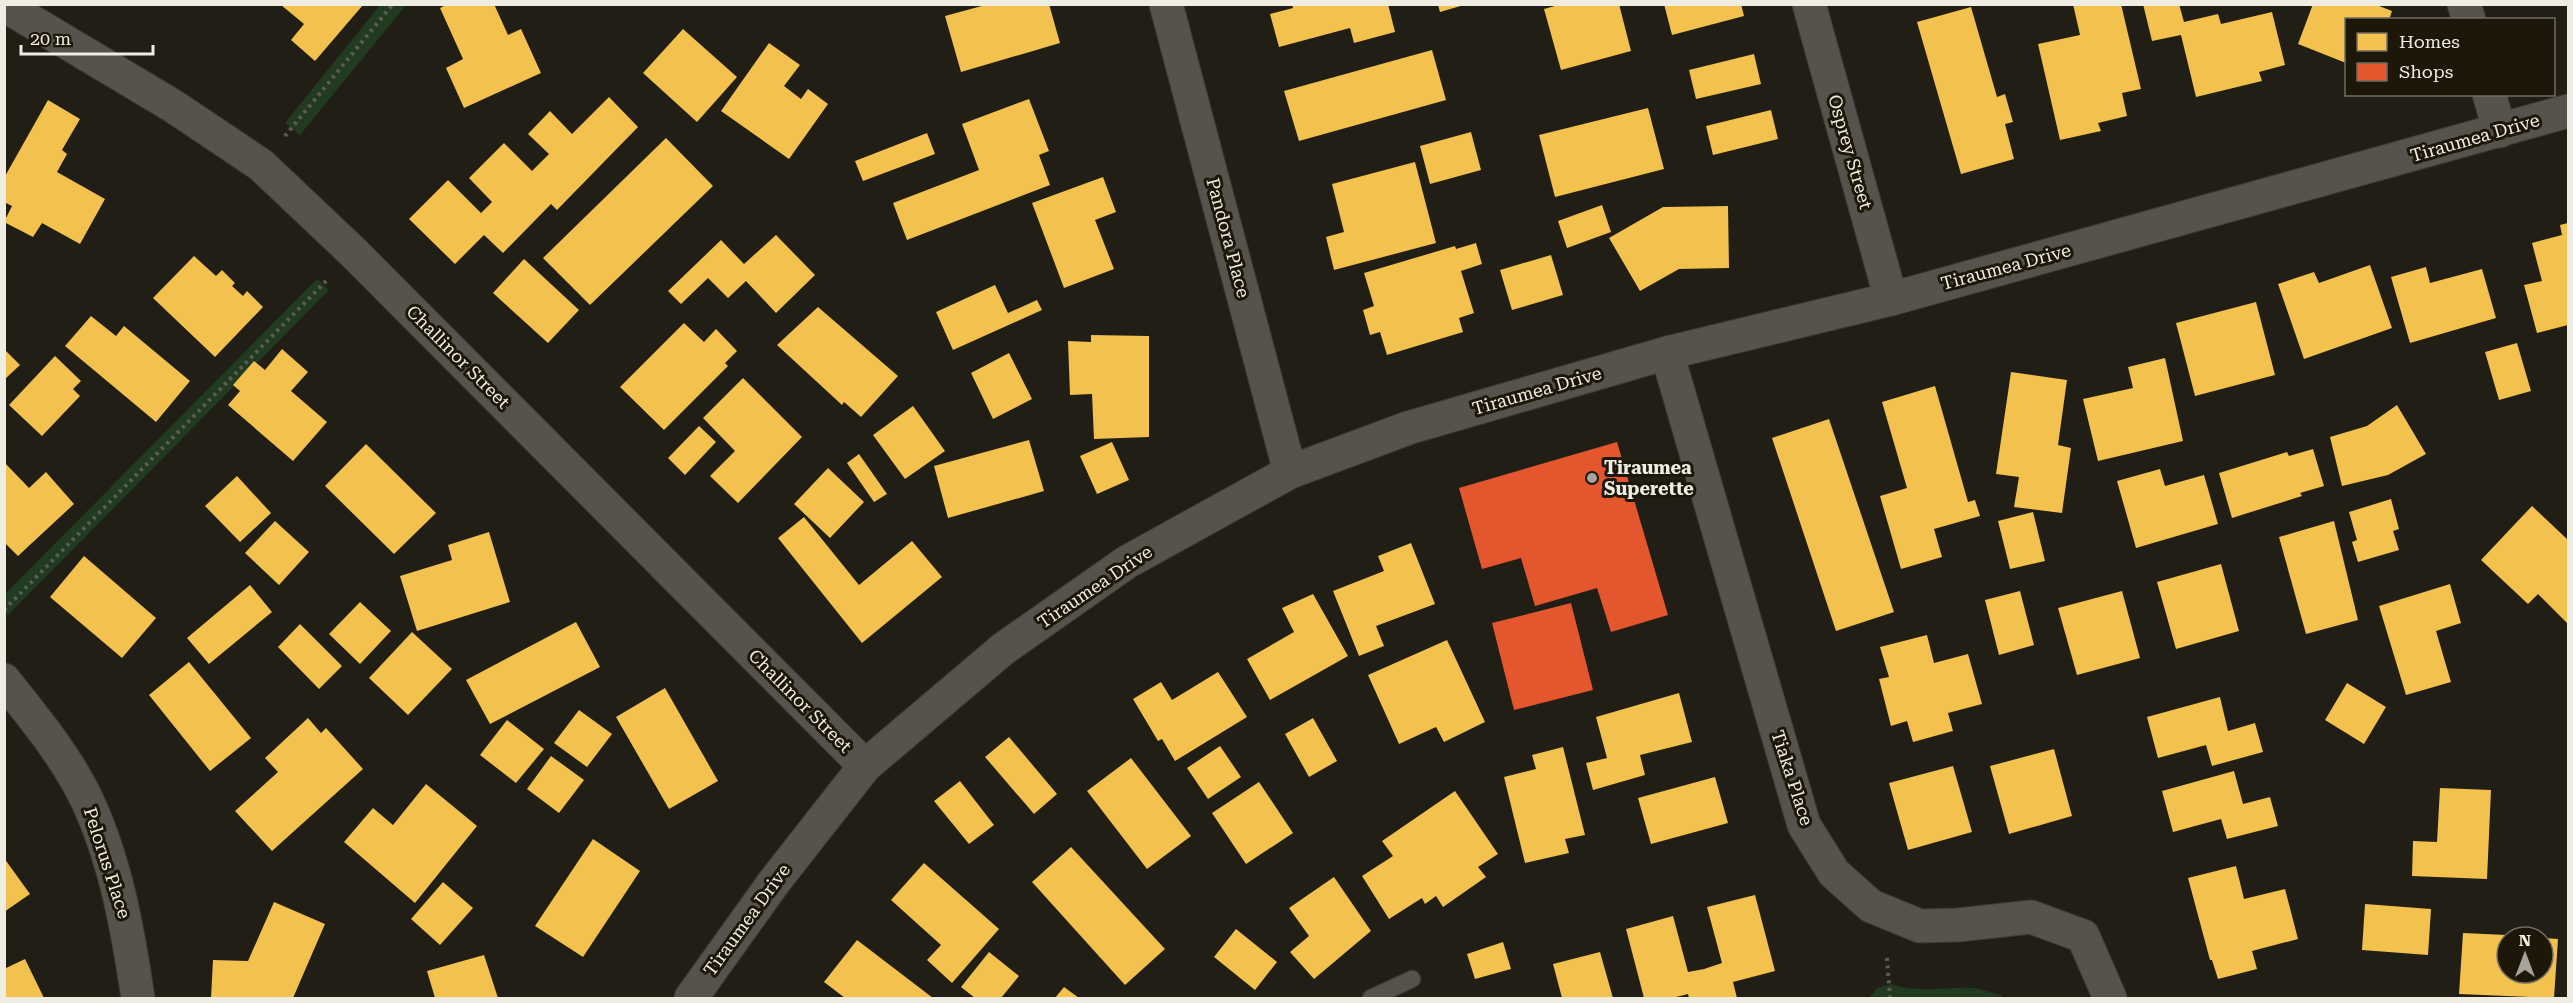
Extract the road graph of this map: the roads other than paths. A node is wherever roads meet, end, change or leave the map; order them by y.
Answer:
1 (1166, 4) edge
2 (1809, 4) edge
3 (4, 5) edge
4 (2490, 96) edge
5 (2568, 111) edge
6 (2499, 131) junction
7 (1891, 299) junction
8 (1667, 354) junction
9 (1290, 472) junction
10 (4, 680) edge
11 (865, 766) junction
12 (1412, 980) dead end
13 (695, 997) edge
14 (138, 999) edge
15 (1371, 999) edge
16 (2110, 999) edge

1 - 9 street, Pandora Place
2 - 7 street, Osprey Street
3 - 11 street, Challinor Street
4 - 6 street
5 - 6 street, Tiraumea Drive
6 - 7 street, Tiraumea Drive
7 - 8 street, Tiraumea Drive
8 - 9 street, Tiraumea Drive
8 - 16 street, Tiaka Place
9 - 11 street, Tiraumea Drive
10 - 14 street, Pelorus Place
11 - 13 street, Tiraumea Drive
12 - 15 lane

